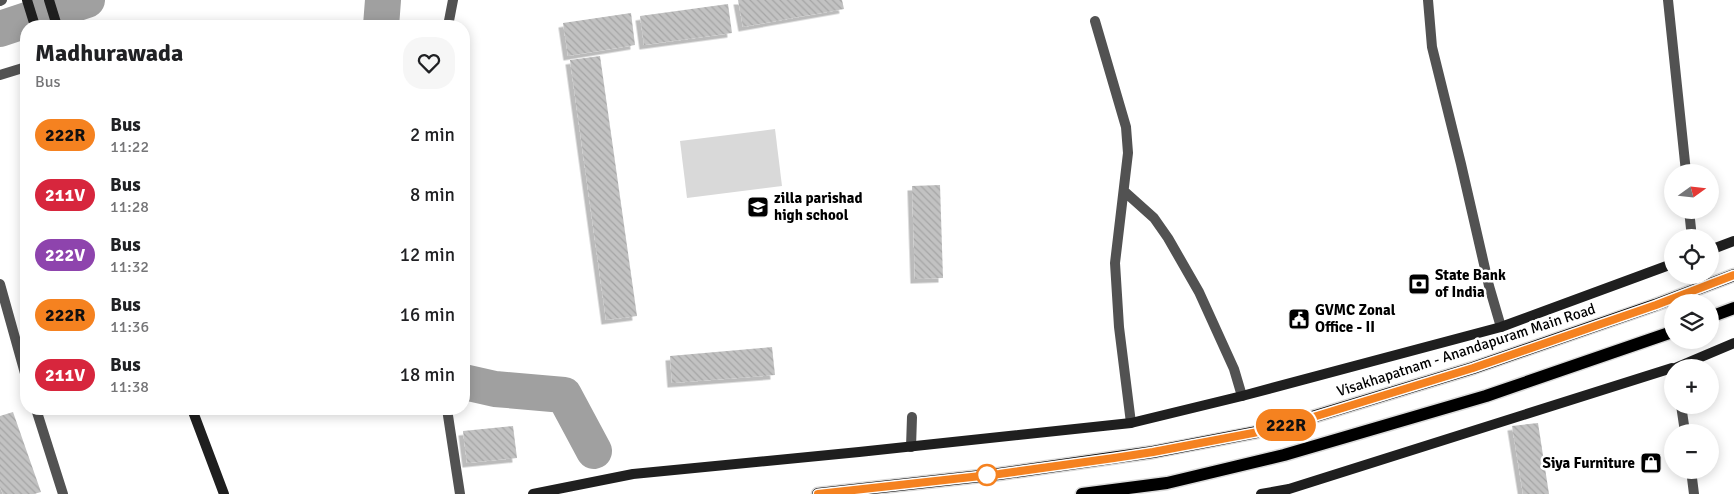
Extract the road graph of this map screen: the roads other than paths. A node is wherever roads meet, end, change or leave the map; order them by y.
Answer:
1 (49, 0) edge
2 (453, 0) edge
3 (1428, 0) edge
4 (1668, 0) edge
5 (28, 2) edge
6 (33, 20) edge
7 (55, 20) edge
8 (449, 20) edge
9 (1095, 21) dead end
10 (20, 69) edge
11 (0, 75) edge
12 (1685, 164) edge
13 (1125, 192) junction
14 (1734, 241) edge
15 (1719, 247) edge
16 (1664, 267) edge
17 (1734, 275) edge
18 (0, 284) edge
19 (1734, 308) edge
20 (1719, 314) edge
21 (1501, 326) junction
22 (1664, 335) edge
23 (1734, 343) edge
24 (20, 356) edge
25 (1696, 359) edge
26 (1664, 371) edge
27 (1242, 396) junction
28 (38, 415) edge
29 (194, 415) edge
30 (448, 415) edge
31 (912, 417) dead end
32 (1131, 423) junction
33 (911, 447) junction
34 (1692, 479) edge
35 (63, 494) edge
36 (224, 494) edge
37 (460, 494) edge
38 (533, 494) edge
39 (818, 494) edge
40 (1082, 494) edge
41 (1260, 494) edge
42 (1694, 494) edge

1 - 7 street
2 - 8 street
3 - 21 street
4 - 12 street
5 - 6 street
9 - 13 street
10 - 11 street
13 - 27 street
13 - 32 street
14 - 15 street
16 - 21 street
17 - 39 main road, Visakhapatnam - Anandapuram Main Road
18 - 24 street
19 - 20 main road
21 - 27 street
22 - 40 main road
23 - 25 street
26 - 41 street
27 - 32 street
28 - 35 street
29 - 36 street
30 - 37 street
31 - 33 street
32 - 33 street
33 - 38 street
34 - 42 street

